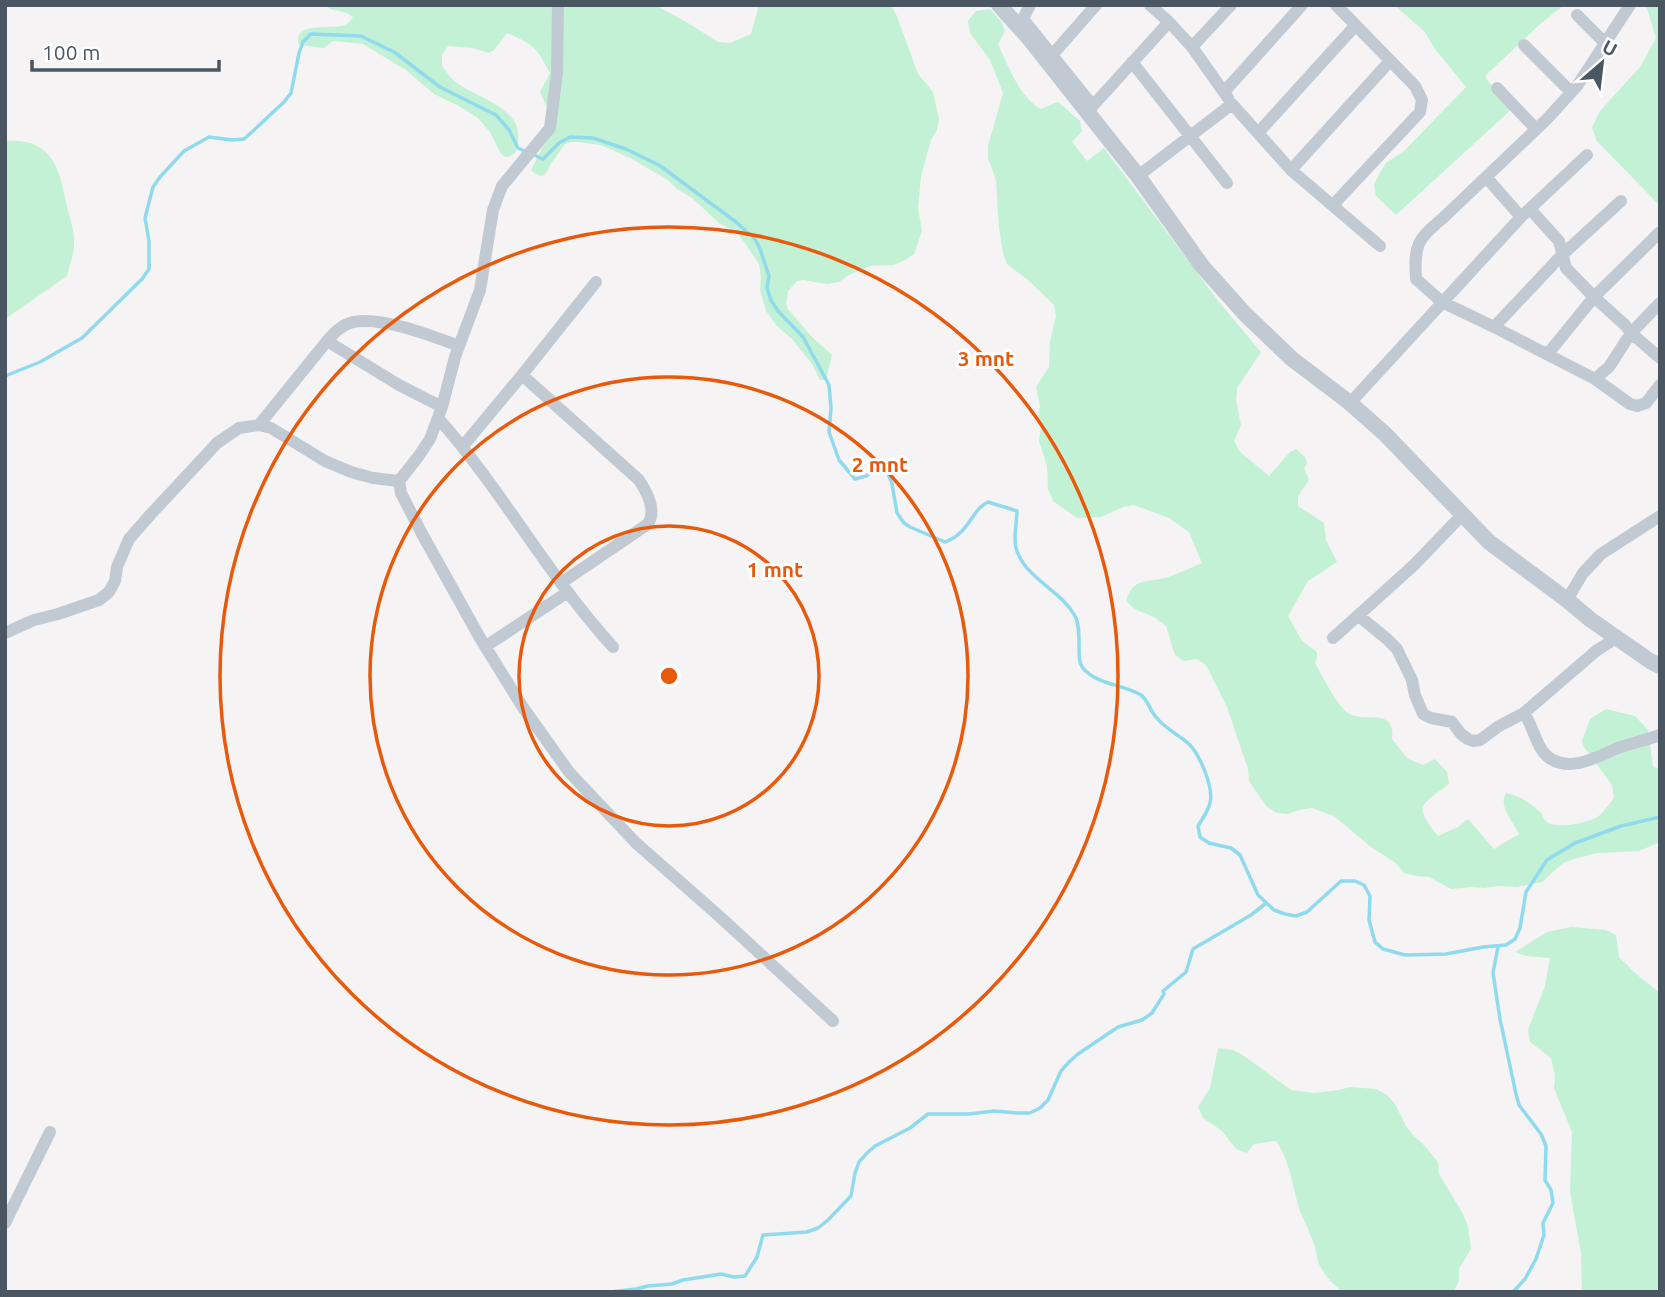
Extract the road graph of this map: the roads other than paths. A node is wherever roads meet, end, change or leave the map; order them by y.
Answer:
1 (558, 5) edge
2 (999, 5) edge
3 (1030, 5) edge
4 (1096, 5) edge
5 (1231, 5) edge
6 (1302, 5) edge
7 (1336, 5) edge
8 (1630, 5) edge
9 (1153, 6) edge
10 (1577, 15) dead end
11 (1169, 22) junction
12 (1355, 26) junction
13 (1605, 43) junction
14 (1524, 46) dead end
15 (1192, 47) junction
16 (1053, 54) junction
17 (1390, 61) junction
18 (1132, 62) junction
19 (1497, 88) dead end
20 (1224, 92) junction
21 (1571, 92) junction
22 (1232, 104) junction
23 (1091, 109) junction
24 (1536, 129) junction
25 (1258, 133) junction
26 (1190, 137) junction
27 (1587, 155) dead end
28 (1291, 170) junction
29 (1138, 176) junction
30 (1486, 177) junction
31 (1227, 183) dead end
32 (1621, 201) dead end
33 (1333, 205) junction
34 (1525, 213) junction
35 (1660, 232) edge
36 (1380, 246) dead end
37 (1562, 255) junction
38 (596, 282) dead end
39 (1594, 298) junction
40 (1442, 302) junction
41 (1660, 303) edge
42 (1494, 327) junction
43 (1631, 334) junction
44 (327, 341) junction
45 (459, 346) junction
46 (1545, 353) junction
47 (1660, 358) edge
48 (523, 375) junction
49 (1595, 379) junction
50 (1660, 385) edge
51 (1350, 403) junction
52 (440, 413) junction
53 (259, 425) junction
54 (463, 446) junction
55 (399, 481) junction
56 (1462, 514) junction
57 (1660, 516) edge
58 (565, 587) junction
59 (1567, 600) junction
60 (1359, 616) junction
61 (5, 633) edge
62 (1333, 638) dead end
63 (1616, 638) junction
64 (486, 646) junction
65 (613, 647) dead end
66 (1660, 666) edge
67 (1524, 713) junction
68 (1660, 736) edge
69 (832, 1021) dead end
70 (50, 1132) dead end
71 (5, 1223) edge

1 - 45 street
2 - 23 street
3 - 16 street
4 - 16 street
5 - 15 street
6 - 20 street
7 - 12 street
8 - 13 street
9 - 11 street
10 - 13 street
11 - 15 street
11 - 18 street
12 - 17 street
12 - 25 street
13 - 21 street
14 - 21 street
15 - 20 street
16 - 23 street
17 - 28 street
17 - 33 street
18 - 23 street
18 - 26 street
19 - 24 street
20 - 22 street
21 - 24 street
22 - 25 street
22 - 26 street
23 - 29 street
24 - 30 street
25 - 28 street
26 - 29 street
26 - 31 street
27 - 34 street
28 - 33 street
29 - 51 street
30 - 34 street
30 - 40 street
32 - 37 street
33 - 36 street
34 - 37 street
34 - 40 street
35 - 39 street
37 - 39 street
37 - 42 street
38 - 48 street
39 - 43 street
39 - 46 street
40 - 42 street
40 - 51 street
41 - 43 street
42 - 46 street
43 - 47 street
43 - 49 street
44 - 45 street
44 - 52 street
44 - 53 street
45 - 52 street
46 - 49 street
48 - 54 street
48 - 58 street
49 - 50 street
51 - 56 street
52 - 54 street
52 - 55 street
53 - 55 street
53 - 61 street
54 - 58 street
55 - 64 street
56 - 59 street
56 - 60 street
57 - 59 street
58 - 64 street
58 - 65 street
59 - 63 street
60 - 62 street
60 - 67 street
63 - 66 street
63 - 67 street
64 - 69 street
67 - 68 street
70 - 71 street

